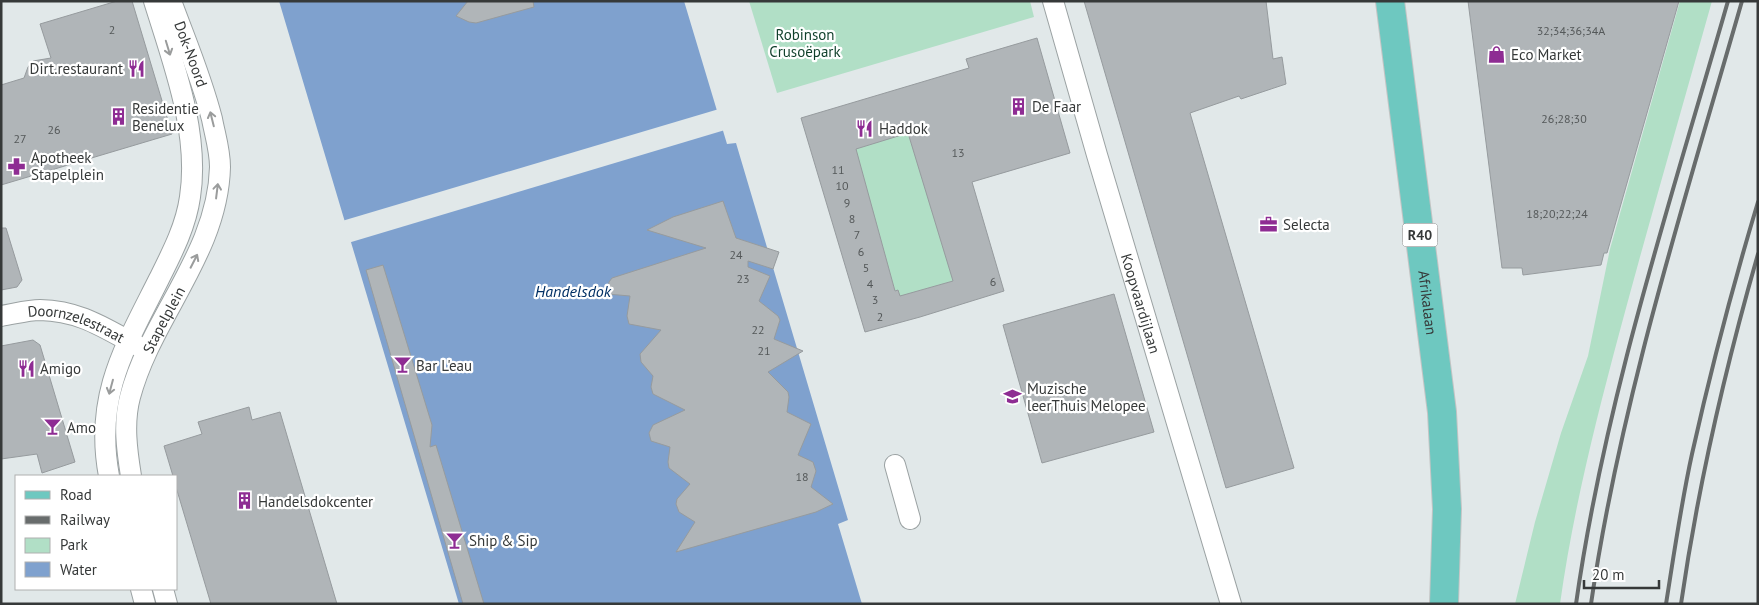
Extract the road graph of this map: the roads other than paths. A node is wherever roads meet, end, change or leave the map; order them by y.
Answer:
1 (154, 1) edge
2 (171, 1) edge
3 (1053, 1) edge
4 (1390, 1) edge
5 (192, 167) joint
6 (220, 167) joint
7 (1, 316) edge
8 (127, 340) junction
9 (147, 351) junction
10 (895, 465) dead end
11 (109, 475) edge
12 (130, 475) edge
13 (910, 519) dead end
14 (141, 590) edge
15 (163, 590) edge
16 (145, 604) edge
17 (167, 604) edge
18 (1231, 604) edge
19 (1444, 604) edge

1 -> 5 street, Dok-Noord
6 -> 2 street, Dok-Noord
3 - 18 street, Koopvaardijlaan
4 - 19 main road, Afrikalaan / R40
5 - 8 street, Stapelplein
9 -> 6 street, Stapelplein
7 - 8 street, Doornzelestraat
8 - 9 street, Doornzelestraat
8 -> 11 street, Stapelplein
9 - 12 street, Stapelplein
10 - 13 street
14 - 16 street
15 - 17 street

